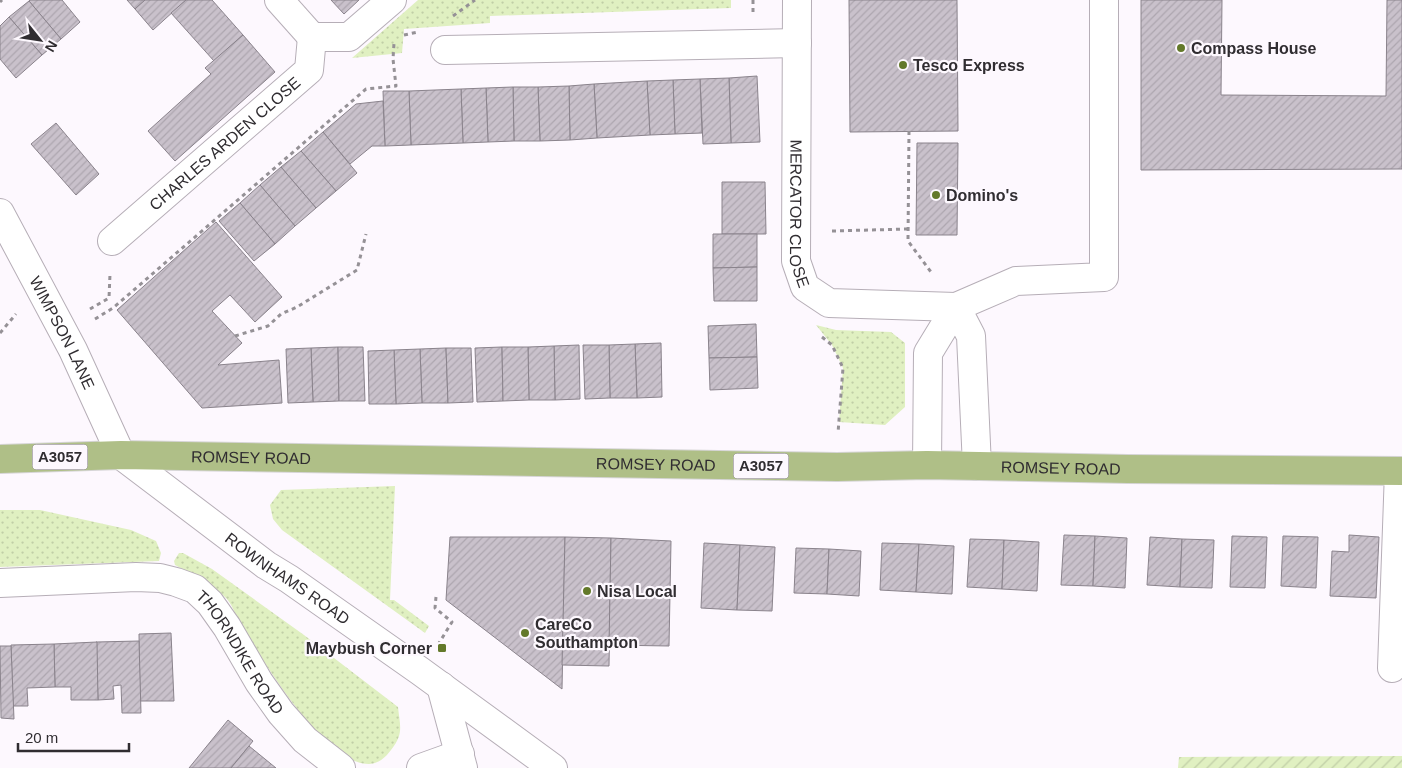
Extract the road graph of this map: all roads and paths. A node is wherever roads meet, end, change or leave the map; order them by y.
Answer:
1 (279, 0) edge
2 (392, 0) edge
3 (475, 0) edge
4 (797, 0) edge
5 (1104, 0) edge
6 (452, 16) dead end
7 (424, 30) dead end
8 (312, 37) junction
9 (400, 37) dead end
10 (396, 40) dead end
11 (797, 43) junction
12 (445, 50) dead end
13 (909, 131) dead end
14 (0, 213) edge
15 (908, 230) junction
16 (832, 231) dead end
17 (366, 234) dead end
18 (112, 241) joint
19 (956, 307) junction
20 (63, 332) junction
21 (817, 333) dead end
22 (235, 336) dead end
23 (839, 422) dead end
24 (120, 455) junction
25 (0, 458) edge
26 (927, 465) junction
27 (977, 466) junction
28 (1400, 471) edge
29 (0, 583) edge
30 (436, 598) dead end
31 (440, 641) dead end
32 (1392, 668) dead end
33 (441, 686) junction
34 (461, 761) edge
35 (341, 768) edge
36 (421, 768) edge
37 (553, 768) edge

1 - 8 street
2 - 8 street
3 - 6 path
4 - 11 street, MERCATOR CLOSE
5 - 19 street
7 - 9 path
8 - 18 street, CHARLES ARDEN CLOSE
10 - 20 path
11 - 12 street
11 - 19 street, MERCATOR CLOSE
13 - 15 path
14 - 20 street, WIMPSON LANE
15 - 16 path
15 - 19 path
17 - 22 path
18 - 20 path
19 - 26 street
19 - 27 street
20 - 24 street, WIMPSON LANE
21 - 23 path
24 - 25 main road, ROMSEY ROAD / A3057
24 - 26 main road, ROMSEY ROAD / A3057
24 - 33 street, ROWNHAMS ROAD
26 - 27 main road, ROMSEY ROAD / A3057
27 - 28 main road, ROMSEY ROAD / A3057
28 - 32 street
29 - 35 street, THORNDIKE ROAD
30 - 31 path
33 - 34 street
33 - 37 street, ROWNHAMS ROAD
34 - 36 street

